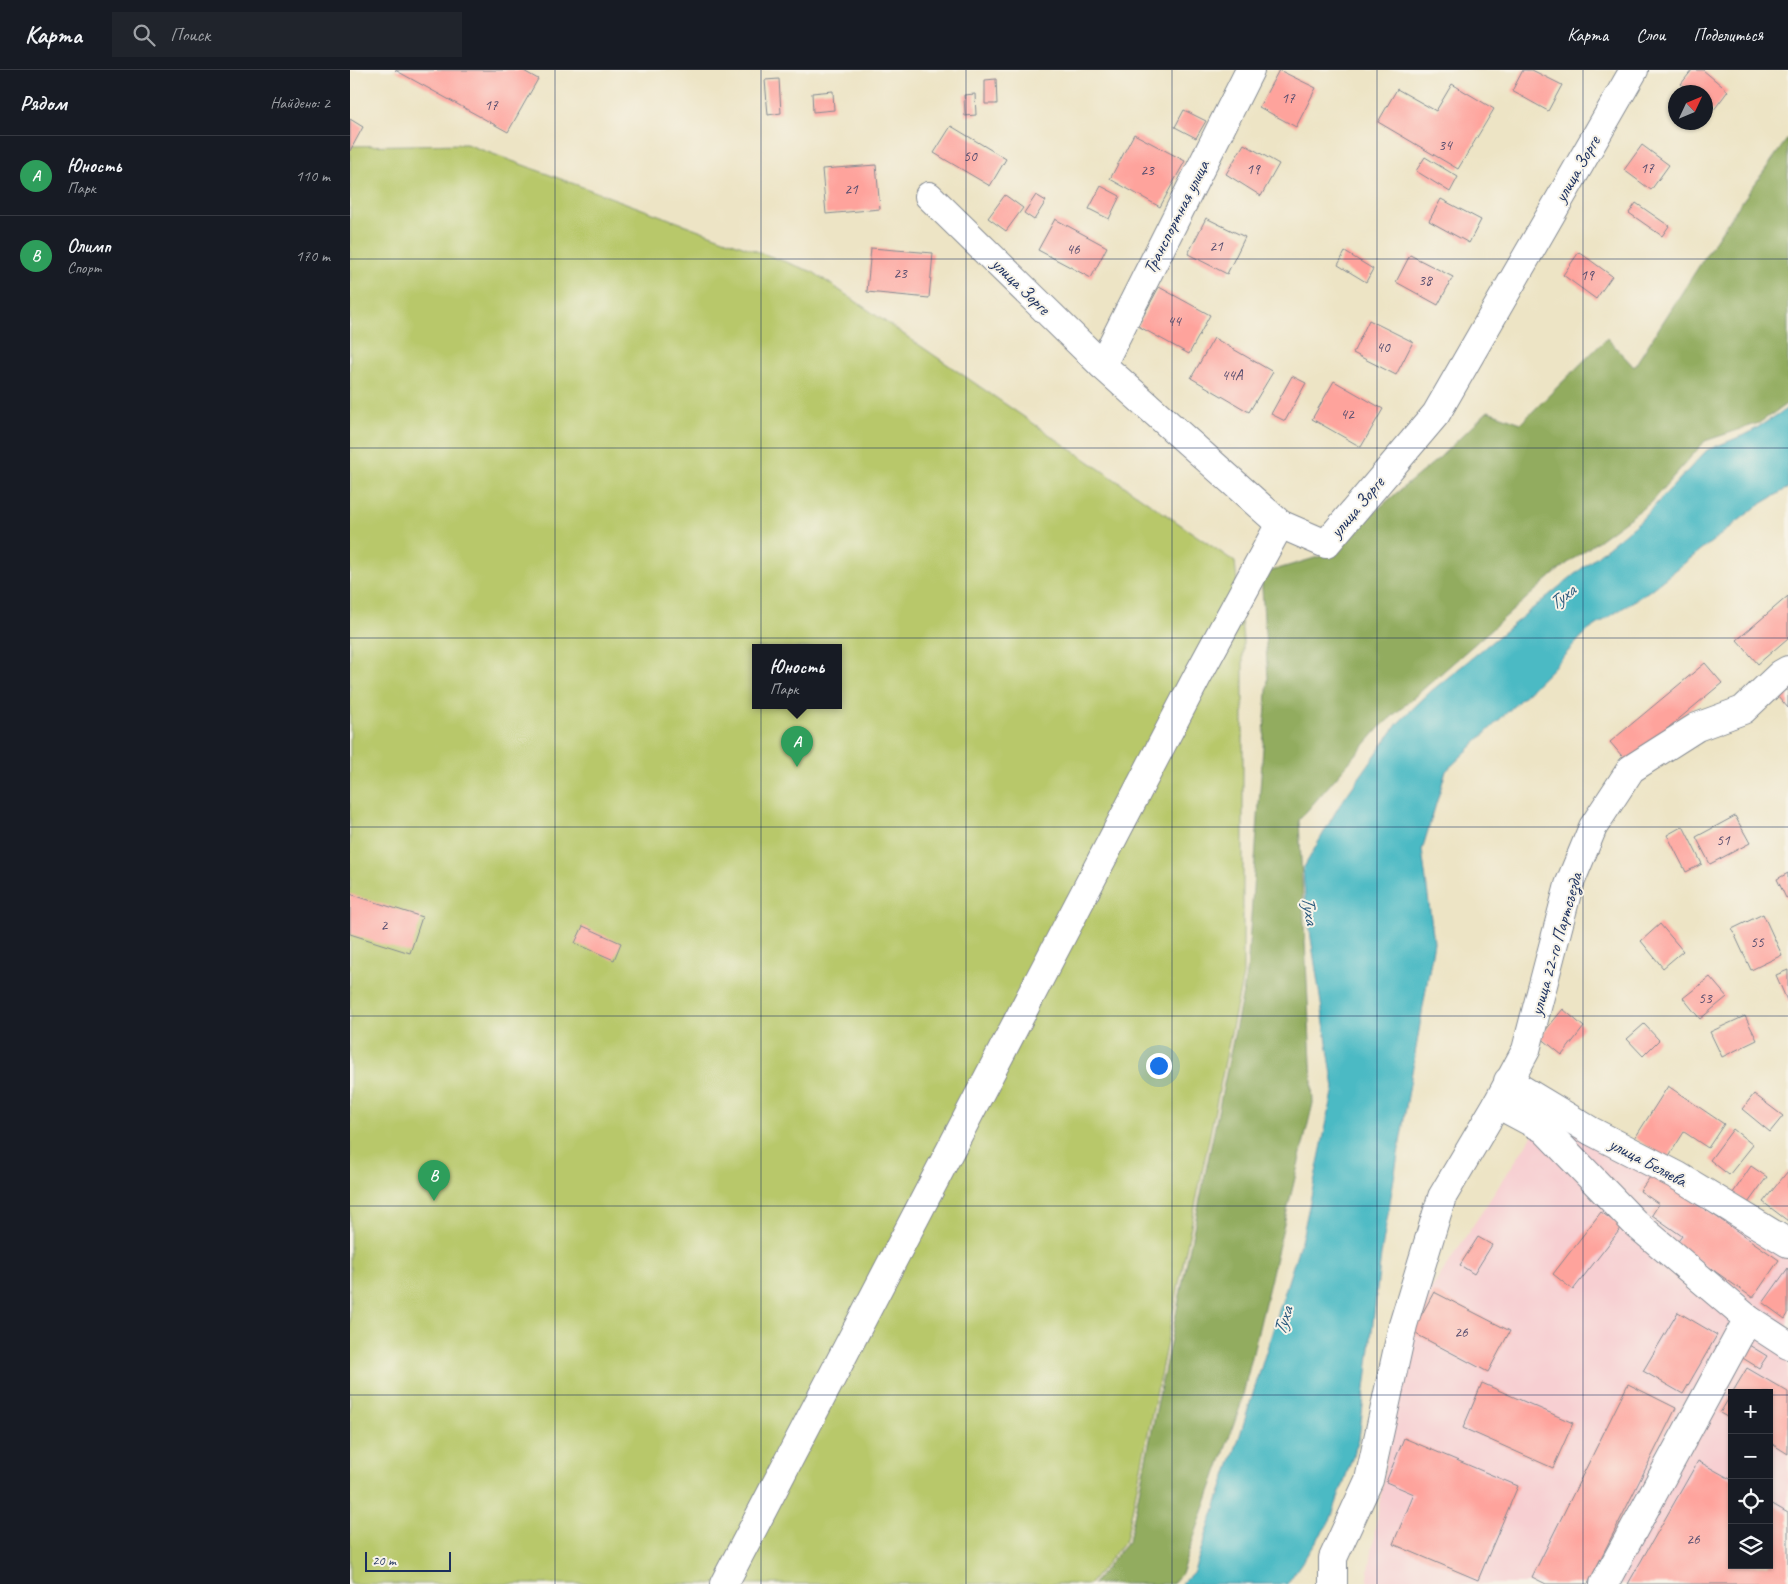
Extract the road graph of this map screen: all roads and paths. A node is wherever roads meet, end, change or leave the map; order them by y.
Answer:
1 (1250, 70) edge
2 (1634, 70) edge
3 (929, 196) dead end
4 (1102, 365) junction
5 (1280, 524) junction
6 (1788, 670) edge
7 (1503, 1093) junction
8 (1788, 1243) edge
9 (1748, 1319) junction
10 (1788, 1345) edge
11 (724, 1584) edge
12 (1334, 1584) edge
13 (1604, 1584) edge

1 - 4 street, Транспортная улица
2 - 5 street, улица Зорге
3 - 4 street, улица Зорге
4 - 5 street, улица Зорге
5 - 11 street
6 - 7 street, улица 22-го Партсъезда
7 - 8 street, улица Беляева
7 - 9 street
7 - 12 street, улица 22-го Партсъезда
9 - 10 street
9 - 13 street

